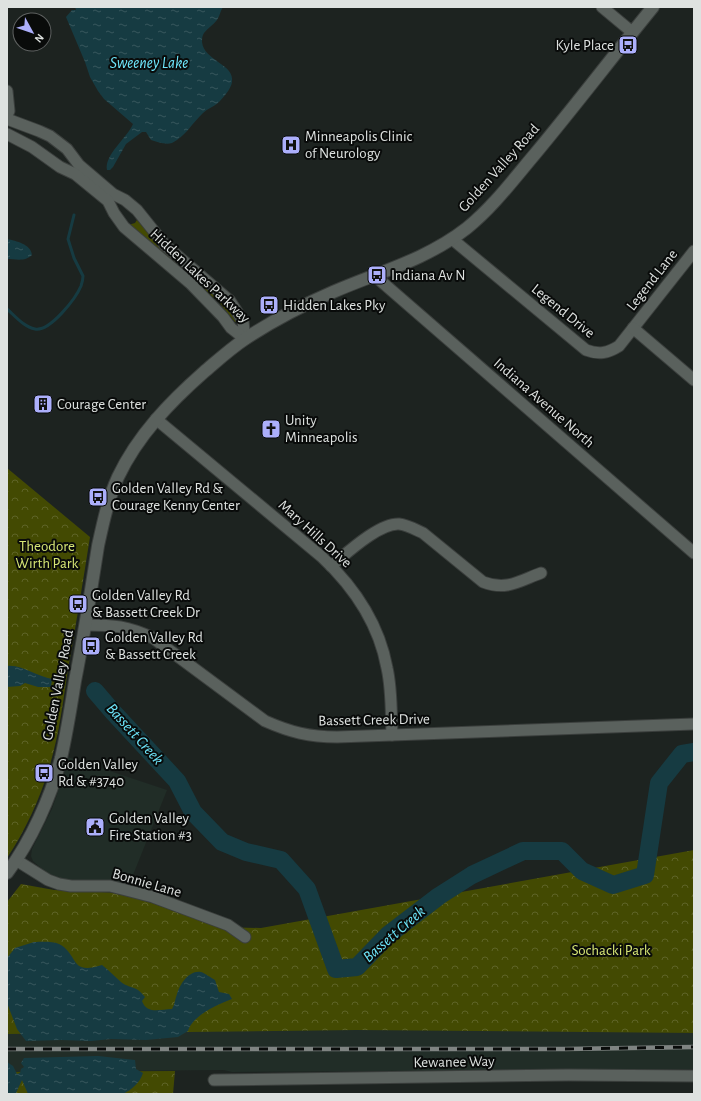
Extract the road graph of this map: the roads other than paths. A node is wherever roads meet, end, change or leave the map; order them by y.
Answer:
1 (602, 7) edge
2 (653, 7) edge
3 (632, 32) junction
4 (7, 91) edge
5 (7, 116) edge
6 (7, 119) edge
7 (7, 134) edge
8 (452, 239) junction
9 (694, 251) edge
10 (375, 276) junction
11 (633, 328) junction
12 (245, 339) junction
13 (694, 380) edge
14 (156, 419) junction
15 (694, 553) edge
16 (331, 566) junction
17 (541, 573) dead end
18 (86, 625) junction
19 (694, 724) edge
20 (392, 735) junction
21 (16, 860) junction
22 (7, 873) edge
23 (245, 937) dead end
24 (694, 1076) edge
25 (214, 1080) dead end

1 - 3 street
2 - 3 street, Golden Valley Road
3 - 8 street, Golden Valley Road
4 - 5 street
6 - 12 street, Hidden Lakes Parkway
7 - 12 street, Hidden Lakes Parkway
8 - 10 street, Golden Valley Road
8 - 11 street, Legend Drive
9 - 11 street, Legend Lane
10 - 12 street, Golden Valley Road
10 - 15 street, Indiana Avenue North
11 - 13 street
12 - 14 street, Golden Valley Road
14 - 16 street, Mary Hills Drive
14 - 18 street, Golden Valley Road
16 - 17 street
16 - 20 street, Mary Hills Drive
18 - 20 street, Bassett Creek Drive
18 - 21 street, Golden Valley Road
19 - 20 street, Bassett Creek Drive
21 - 22 street, Golden Valley Road
21 - 23 street, Bonnie Lane
24 - 25 street, Kewanee Way

